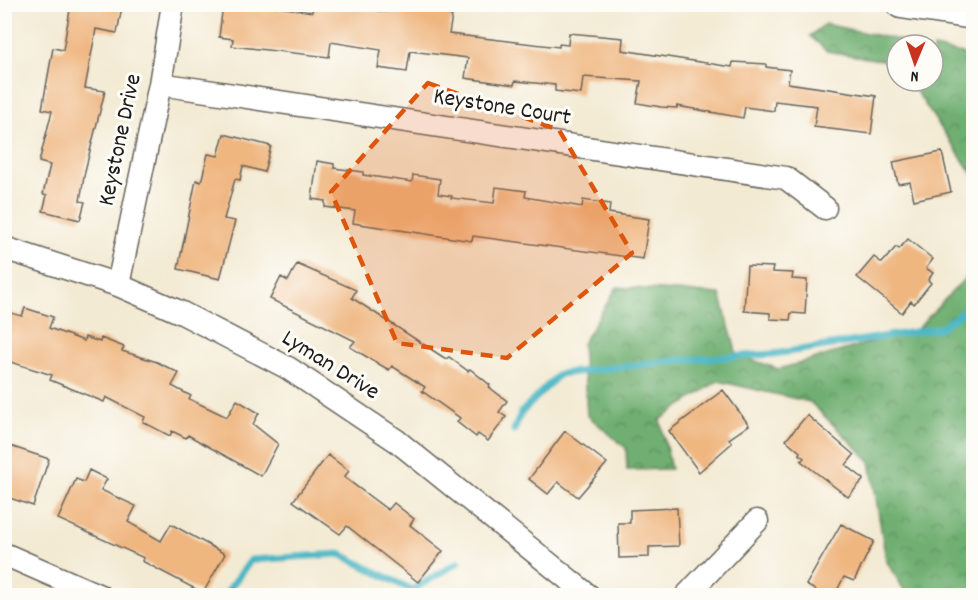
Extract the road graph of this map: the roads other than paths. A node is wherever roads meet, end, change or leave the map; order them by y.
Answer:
1 (173, 4) edge
2 (902, 4) edge
3 (974, 15) edge
4 (160, 84) junction
5 (825, 208) dead end
6 (4, 248) edge
7 (118, 285) junction
8 (757, 521) dead end
9 (4, 554) edge
10 (100, 596) edge
11 (589, 596) edge
12 (686, 596) edge

1 - 4 street, Keystone Drive
2 - 3 street
4 - 5 street, Keystone Court
4 - 7 street, Keystone Drive
6 - 7 street, Lyman Drive
7 - 11 street, Lyman Drive
8 - 12 street
9 - 10 street

